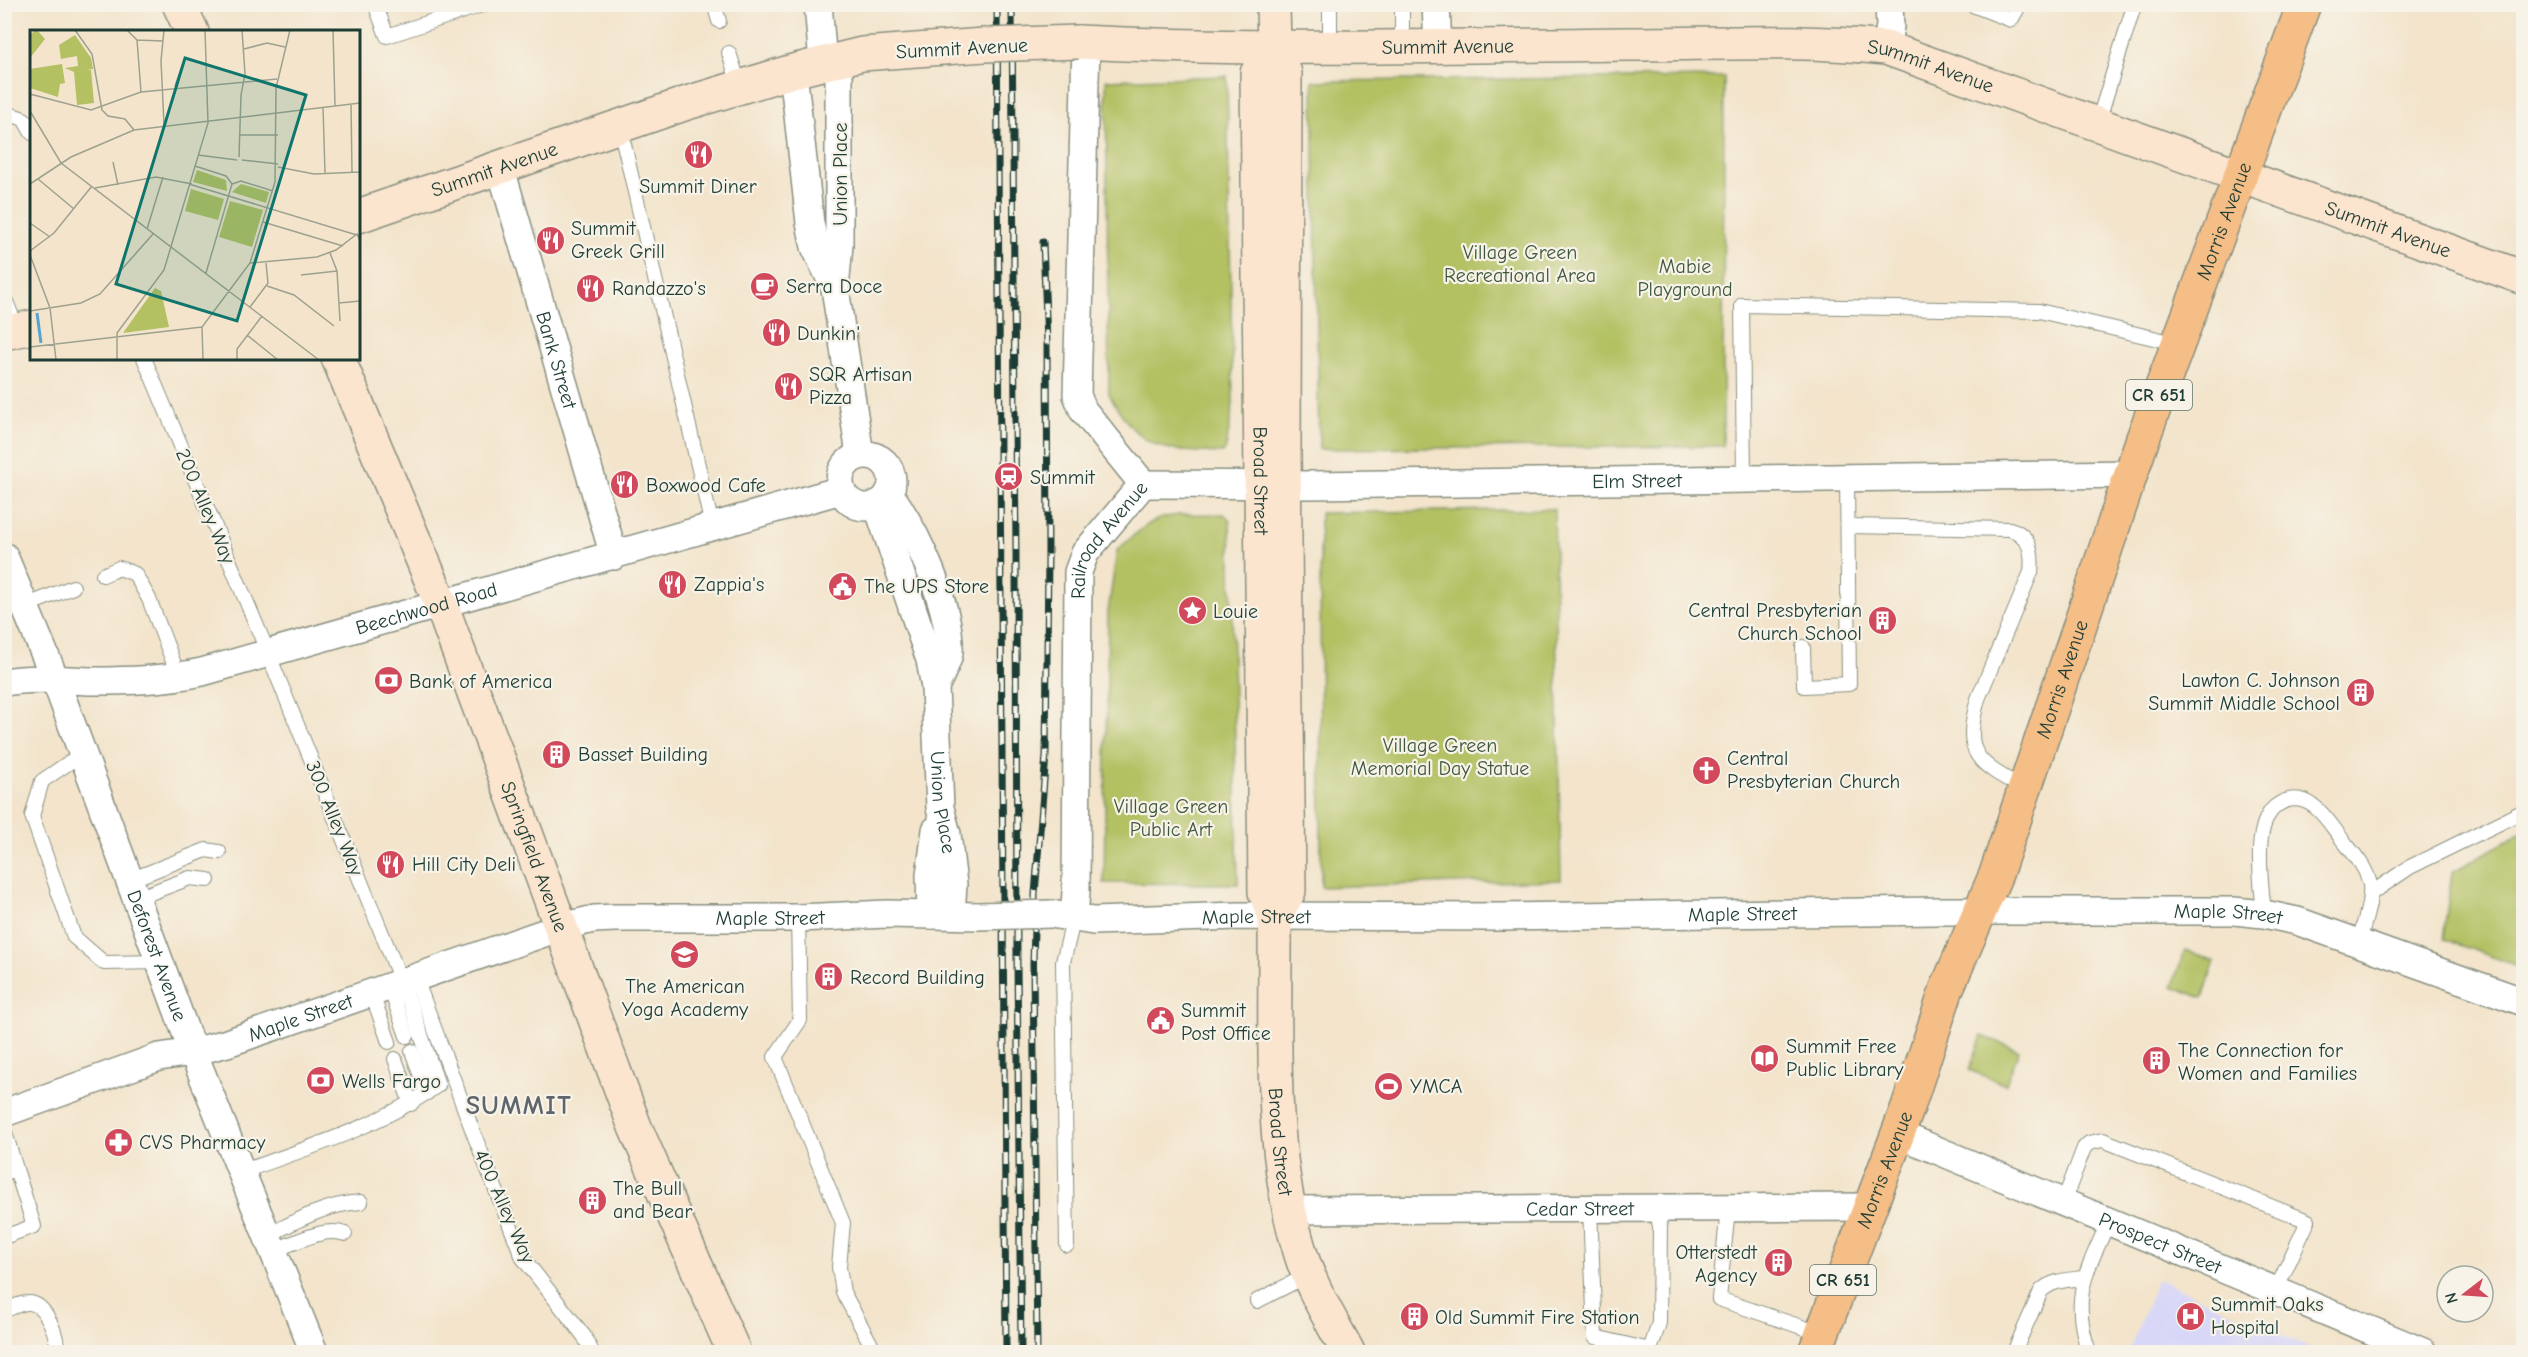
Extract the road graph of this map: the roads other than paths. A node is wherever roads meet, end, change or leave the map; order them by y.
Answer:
1 (179, 4) edge
2 (375, 4) edge
3 (485, 4) edge
4 (714, 4) edge
5 (818, 4) edge
6 (1273, 4) edge
7 (1330, 4) edge
8 (1402, 4) edge
9 (1436, 4) edge
10 (1889, 4) edge
11 (1970, 4) edge
12 (2020, 4) edge
13 (2129, 4) edge
14 (2304, 4) edge
15 (719, 21) dead end
16 (191, 30) edge
17 (1082, 43) junction
18 (1274, 48) junction
19 (1330, 48) junction
20 (1402, 48) junction
21 (1438, 48) junction
22 (1886, 48) junction
23 (729, 53) dead end
24 (818, 64) junction
25 (740, 87) junction
26 (4, 112) edge
27 (2097, 125) junction
28 (620, 127) junction
29 (30, 130) edge
30 (500, 166) junction
31 (2239, 177) junction
32 (360, 215) edge
33 (2523, 278) edge
34 (835, 288) junction
35 (4, 297) edge
36 (18, 330) edge
37 (2179, 344) junction
38 (145, 360) edge
39 (339, 360) edge
40 (860, 455) junction
41 (2131, 474) junction
42 (1847, 478) junction
43 (1744, 479) junction
44 (1143, 484) junction
45 (1273, 485) junction
46 (841, 489) junction
47 (883, 499) junction
48 (712, 526) junction
49 (1848, 526) junction
50 (4, 556) edge
51 (614, 556) junction
52 (103, 575) dead end
53 (73, 587) dead end
54 (441, 604) junction
55 (25, 606) junction
56 (1803, 647) dead end
57 (267, 653) junction
58 (179, 677) junction
59 (55, 679) junction
60 (4, 682) edge
61 (83, 753) junction
62 (2025, 789) junction
63 (2523, 811) edge
64 (219, 852) dead end
65 (208, 880) dead end
66 (133, 889) junction
67 (2370, 894) junction
68 (1979, 912) junction
69 (2264, 914) junction
70 (941, 915) junction
71 (1062, 915) junction
72 (798, 918) junction
73 (1275, 918) junction
74 (561, 927) junction
75 (2359, 943) junction
76 (160, 962) junction
77 (395, 987) junction
78 (2523, 1002) edge
79 (408, 1036) dead end
80 (389, 1042) dead end
81 (412, 1051) dead end
82 (193, 1052) junction
83 (395, 1059) dead end
84 (427, 1093) junction
85 (411, 1104) junction
86 (4, 1113) edge
87 (4, 1129) edge
88 (1898, 1134) junction
89 (10, 1171) edge
90 (241, 1172) junction
91 (361, 1202) dead end
92 (2063, 1203) junction
93 (1871, 1207) junction
94 (1590, 1208) junction
95 (1658, 1208) junction
96 (1728, 1208) junction
97 (1289, 1210) junction
98 (2108, 1223) junction
99 (345, 1234) dead end
100 (4, 1237) edge
101 (270, 1243) junction
102 (1067, 1245) dead end
103 (1308, 1275) junction
104 (2083, 1278) junction
105 (2276, 1290) junction
106 (1257, 1301) dead end
107 (4, 1310) edge
108 (1818, 1343) edge
109 (1624, 1349) edge
110 (57, 1353) edge
111 (315, 1353) edge
112 (592, 1353) edge
113 (734, 1353) edge
114 (875, 1353) edge
115 (1348, 1353) edge
116 (2014, 1353) edge
117 (2089, 1353) edge
118 (2423, 1353) edge

1 - 16 main road
2 - 3 lane
4 - 15 lane
5 - 24 street
6 - 18 main road
7 - 19 lane
8 - 20 lane
9 - 21 street
10 - 22 street
11 - 12 lane
13 - 27 lane
14 - 31 main road, Morris Avenue / CR 651
17 - 18 main road, Summit Avenue
17 - 24 main road, Summit Avenue, bridge
17 - 44 street, Railroad Avenue
18 - 19 main road, Summit Avenue
18 - 45 main road, Broad Street
19 - 20 main road, Summit Avenue
20 - 21 main road, Summit Avenue
21 - 22 main road, Summit Avenue
22 - 27 main road, Summit Avenue
23 - 25 lane
24 - 25 main road, Summit Avenue
24 - 34 street, Union Place
24 - 34 street, Union Place
25 - 28 main road, Summit Avenue
26 - 29 lane
27 - 31 main road, Summit Avenue
28 - 30 main road, Summit Avenue
28 - 48 lane
30 - 32 main road, Summit Avenue
30 - 51 street, Bank Street
31 - 33 main road, Summit Avenue
31 - 37 main road, Morris Avenue / CR 651
34 - 40 street, Union Place
35 - 36 lane
37 - 41 main road, Morris Avenue / CR 651
37 - 43 lane
38 - 57 lane, 200 Alley Way
39 - 54 main road, Springfield Avenue
40 - 46 street
40 - 47 street, Union Place
41 - 42 street, Elm Street
41 - 62 main road, Morris Avenue / CR 651
42 - 43 street, Elm Street
42 - 49 lane
43 - 45 street, Elm Street
44 - 45 street, Elm Street
44 - 71 street, Railroad Avenue
45 - 73 main road, Broad Street
46 - 47 street
46 - 48 street, Beechwood Road
47 - 70 street, Union Place
48 - 51 street, Beechwood Road
49 - 56 lane
49 - 62 lane
50 - 55 street, Deforest Avenue
51 - 54 street, Beechwood Road
52 - 58 lane
53 - 55 lane
54 - 57 street, Beechwood Road
54 - 74 main road, Springfield Avenue
55 - 59 street, Deforest Avenue
57 - 58 street, Beechwood Road
57 - 77 lane, 300 Alley Way
58 - 59 street, Beechwood Road
59 - 60 street, Beechwood Road
59 - 61 street, Deforest Avenue
61 - 66 street, Deforest Avenue
61 - 76 lane
62 - 68 main road, Morris Avenue / CR 651
63 - 67 lane
64 - 66 lane
65 - 66 lane
66 - 76 street, Deforest Avenue
67 - 69 lane
67 - 75 lane
68 - 69 street, Maple Street
68 - 73 street, Maple Street
68 - 88 main road, Morris Avenue / CR 651
69 - 75 street, Maple Street
70 - 71 street, Maple Street, bridge
70 - 72 street, Maple Street
71 - 73 street, Maple Street
71 - 102 lane
72 - 74 street, Maple Street
72 - 114 lane
73 - 97 main road, Broad Street
74 - 77 street, Maple Street
74 - 113 main road, Springfield Avenue
75 - 78 street, Maple Street
76 - 82 street, Deforest Avenue
77 - 79 lane
77 - 80 lane
77 - 82 street, Maple Street
77 - 84 lane
77 - 112 lane, 400 Alley Way
81 - 84 lane
82 - 86 street, Maple Street
82 - 90 street, Deforest Avenue
83 - 85 lane
84 - 85 lane
85 - 90 lane
87 - 89 lane
88 - 92 street, Prospect Street
88 - 93 main road, Morris Avenue / CR 651
89 - 100 lane
90 - 101 street, Deforest Avenue
91 - 101 lane
92 - 98 street, Prospect Street
92 - 105 lane
93 - 96 street, Cedar Street
93 - 108 main road, Morris Avenue / CR 651
94 - 95 street, Cedar Street
94 - 97 street, Cedar Street
94 - 109 lane
95 - 96 street, Cedar Street
95 - 109 lane
96 - 108 lane
97 - 103 main road, Broad Street
98 - 104 lane
98 - 105 street, Prospect Street
99 - 101 lane
101 - 111 street, Deforest Avenue
103 - 106 lane
103 - 115 main road, Broad Street
104 - 116 lane
104 - 117 lane
105 - 118 street, Prospect Street
107 - 110 lane

